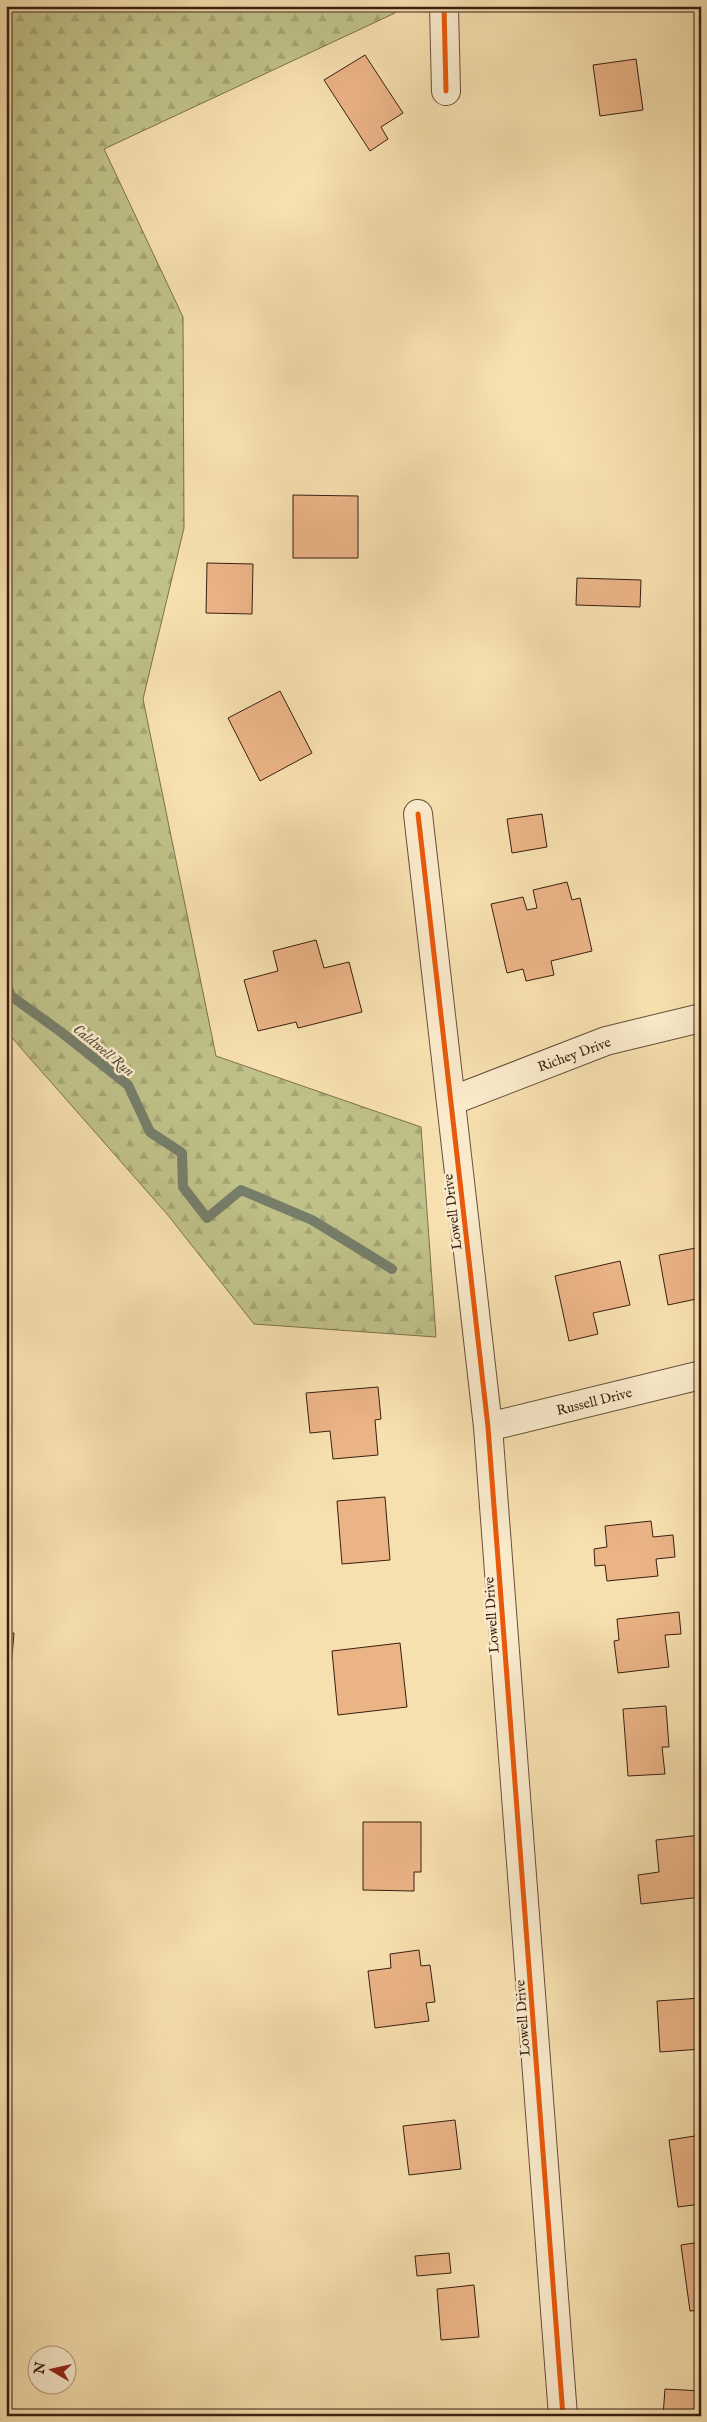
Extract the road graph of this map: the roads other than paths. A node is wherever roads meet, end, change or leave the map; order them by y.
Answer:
1 (444, 6) edge
2 (446, 91) dead end
3 (418, 814) dead end
4 (701, 1018) edge
5 (450, 1101) junction
6 (701, 1375) edge
7 (488, 1427) junction
8 (563, 2416) edge

1 - 2 street
3 - 5 street, Lowell Drive
4 - 5 street, Richey Drive
5 - 7 street, Lowell Drive
6 - 7 street, Russell Drive
7 - 8 street, Lowell Drive

